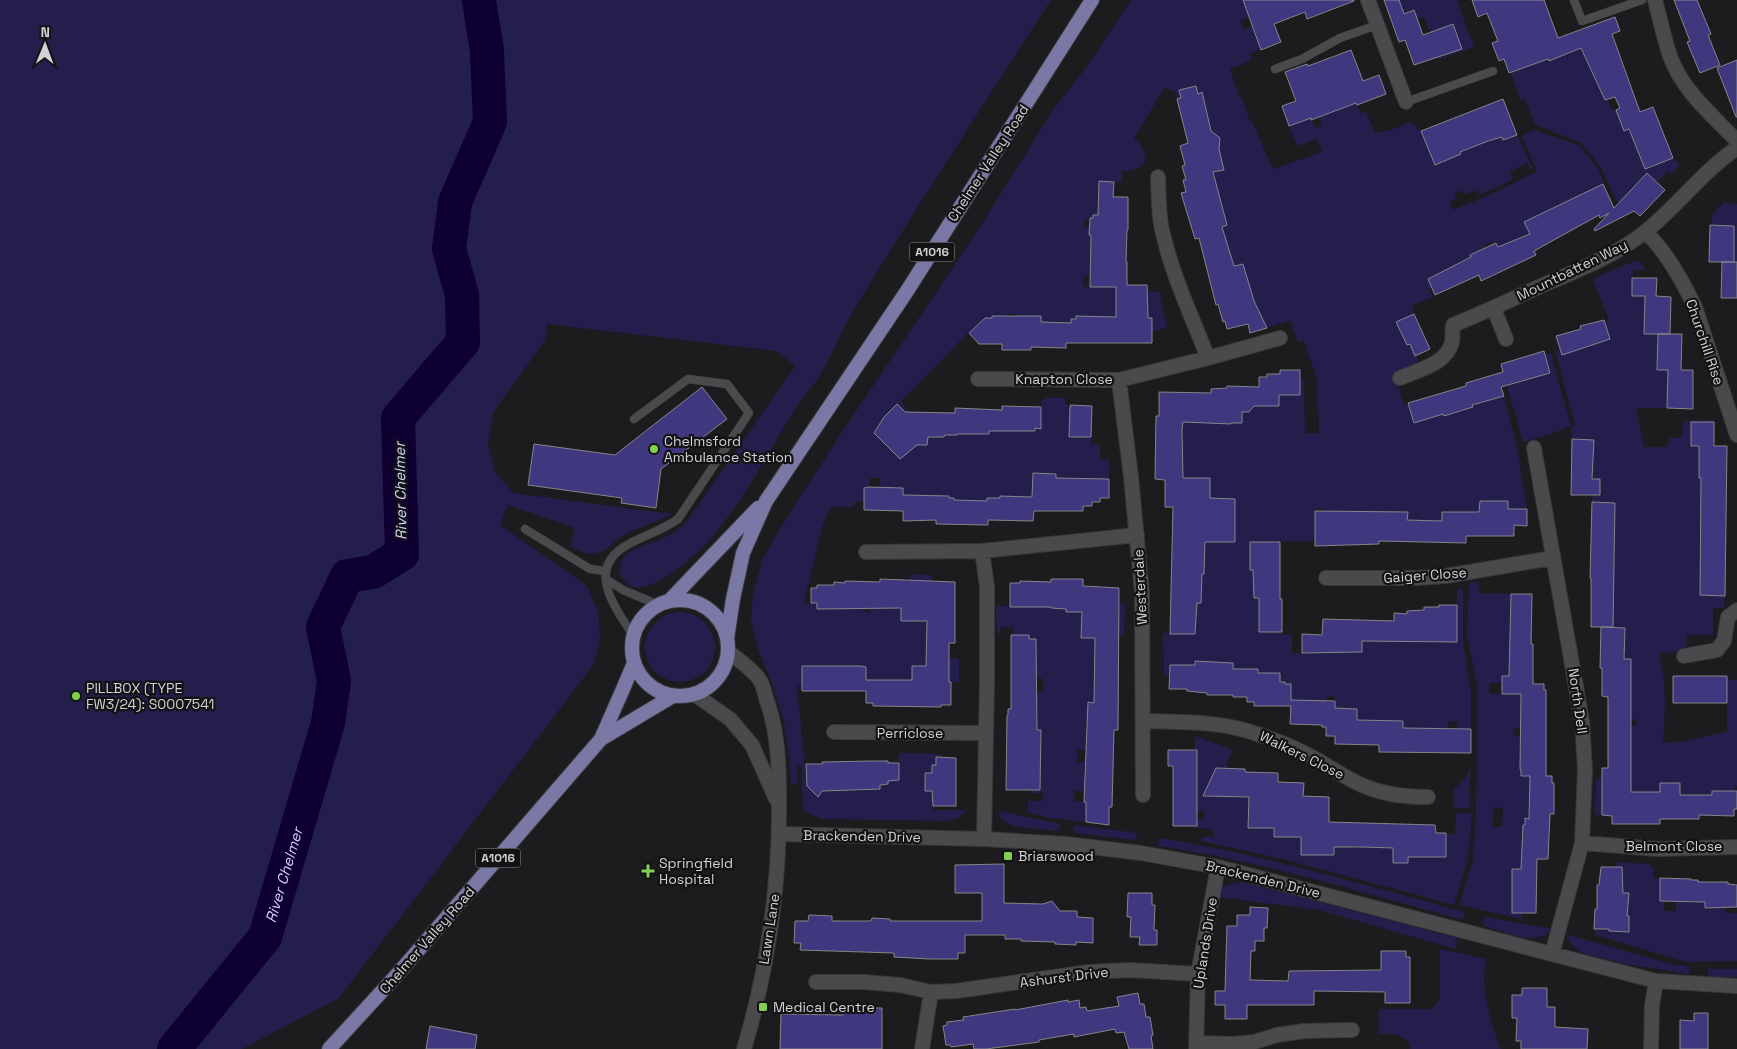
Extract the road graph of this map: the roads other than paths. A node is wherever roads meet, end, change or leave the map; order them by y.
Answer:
1 (1092, 0) edge
2 (1368, 0) edge
3 (1574, 0) edge
4 (1642, 0) edge
5 (1655, 0) edge
6 (1377, 24) junction
7 (1275, 69) dead end
8 (1493, 72) dead end
9 (1406, 102) joint
10 (1737, 141) edge
11 (1737, 148) edge
12 (1158, 177) dead end
13 (1645, 232) junction
14 (1494, 309) junction
15 (1280, 338) dead end
16 (1506, 339) dead end
17 (1208, 358) junction
18 (1400, 378) dead end
19 (978, 380) dead end
20 (1119, 380) junction
21 (634, 419) dead end
22 (1737, 435) edge
23 (1534, 448) dead end
24 (766, 500) junction
25 (525, 529) dead end
26 (1137, 535) junction
27 (982, 551) junction
28 (866, 552) dead end
29 (1552, 558) junction
30 (606, 575) junction
31 (1326, 578) dead end
32 (664, 603) junction
33 (1737, 610) edge
34 (633, 635) junction
35 (728, 645) junction
36 (1684, 656) dead end
37 (634, 663) junction
38 (694, 694) junction
39 (673, 696) junction
40 (1143, 721) junction
41 (834, 732) dead end
42 (986, 733) junction
43 (601, 739) junction
44 (1143, 795) dead end
45 (1428, 797) dead end
46 (779, 807) junction
47 (779, 834) junction
48 (984, 839) junction
49 (1582, 843) junction
50 (1737, 847) edge
51 (1218, 866) junction
52 (1552, 954) junction
53 (1198, 974) junction
54 (1656, 981) junction
55 (816, 982) dead end
56 (1737, 986) edge
57 (931, 992) junction
58 (1352, 1030) dead end
59 (1196, 1046) edge
60 (330, 1049) edge
61 (744, 1049) edge
62 (922, 1049) edge
63 (1651, 1049) edge

1 - 24 main road, Chelmer Valley Road / A1016
2 - 6 street
3 - 4 lane
5 - 10 street
6 - 7 lane
6 - 9 street
8 - 9 lane
11 - 13 street, Mountbatten Way
12 - 17 street
13 - 14 street, Mountbatten Way
13 - 22 street, Churchill Rise
14 - 16 street
14 - 18 street, Mountbatten Way
15 - 17 street, Knapton Close
17 - 20 street, Knapton Close
19 - 20 street, Knapton Close
20 - 26 street, Westerdale
21 - 30 lane
23 - 29 street, North Dell
24 - 32 main road, Chelmer Valley Road / A1016
24 - 35 main road, Chelmer Valley Road / A1016
25 - 30 lane
26 - 27 street
26 - 40 street, Westerdale
27 - 28 street
27 - 42 street
29 - 31 street, Gaiger Close
29 - 49 street, North Dell
30 - 32 lane
30 - 34 lane
32 - 34 main road, A1016
32 - 35 main road
33 - 36 street
34 - 37 main road, A1016
35 - 38 main road, A1016
35 - 46 street, Lawn Lane
37 - 39 main road, A1016
37 - 43 main road, Chelmer Valley Road / A1016
38 - 39 main road, A1016
38 - 46 street, Lawn Lane
39 - 43 main road, Chelmer Valley Road / A1016
40 - 44 street, Westerdale
40 - 45 street, Walkers Close
41 - 42 street, Perriclose
42 - 48 street
43 - 60 main road, Chelmer Valley Road / A1016
46 - 47 street, Lawn Lane
47 - 48 street, Brackenden Drive
47 - 61 street, Lawn Lane
48 - 51 street, Brackenden Drive
49 - 50 street, Belmont Close
49 - 52 street, North Dell
51 - 52 street, Brackenden Drive
51 - 53 street, Uplands Drive
52 - 54 street, Brackenden Drive
53 - 57 street, Ashurst Drive
53 - 59 street, Uplands Drive
54 - 56 street, Brackenden Drive
54 - 63 street
55 - 57 street, Ashurst Drive
57 - 62 street
58 - 59 street

